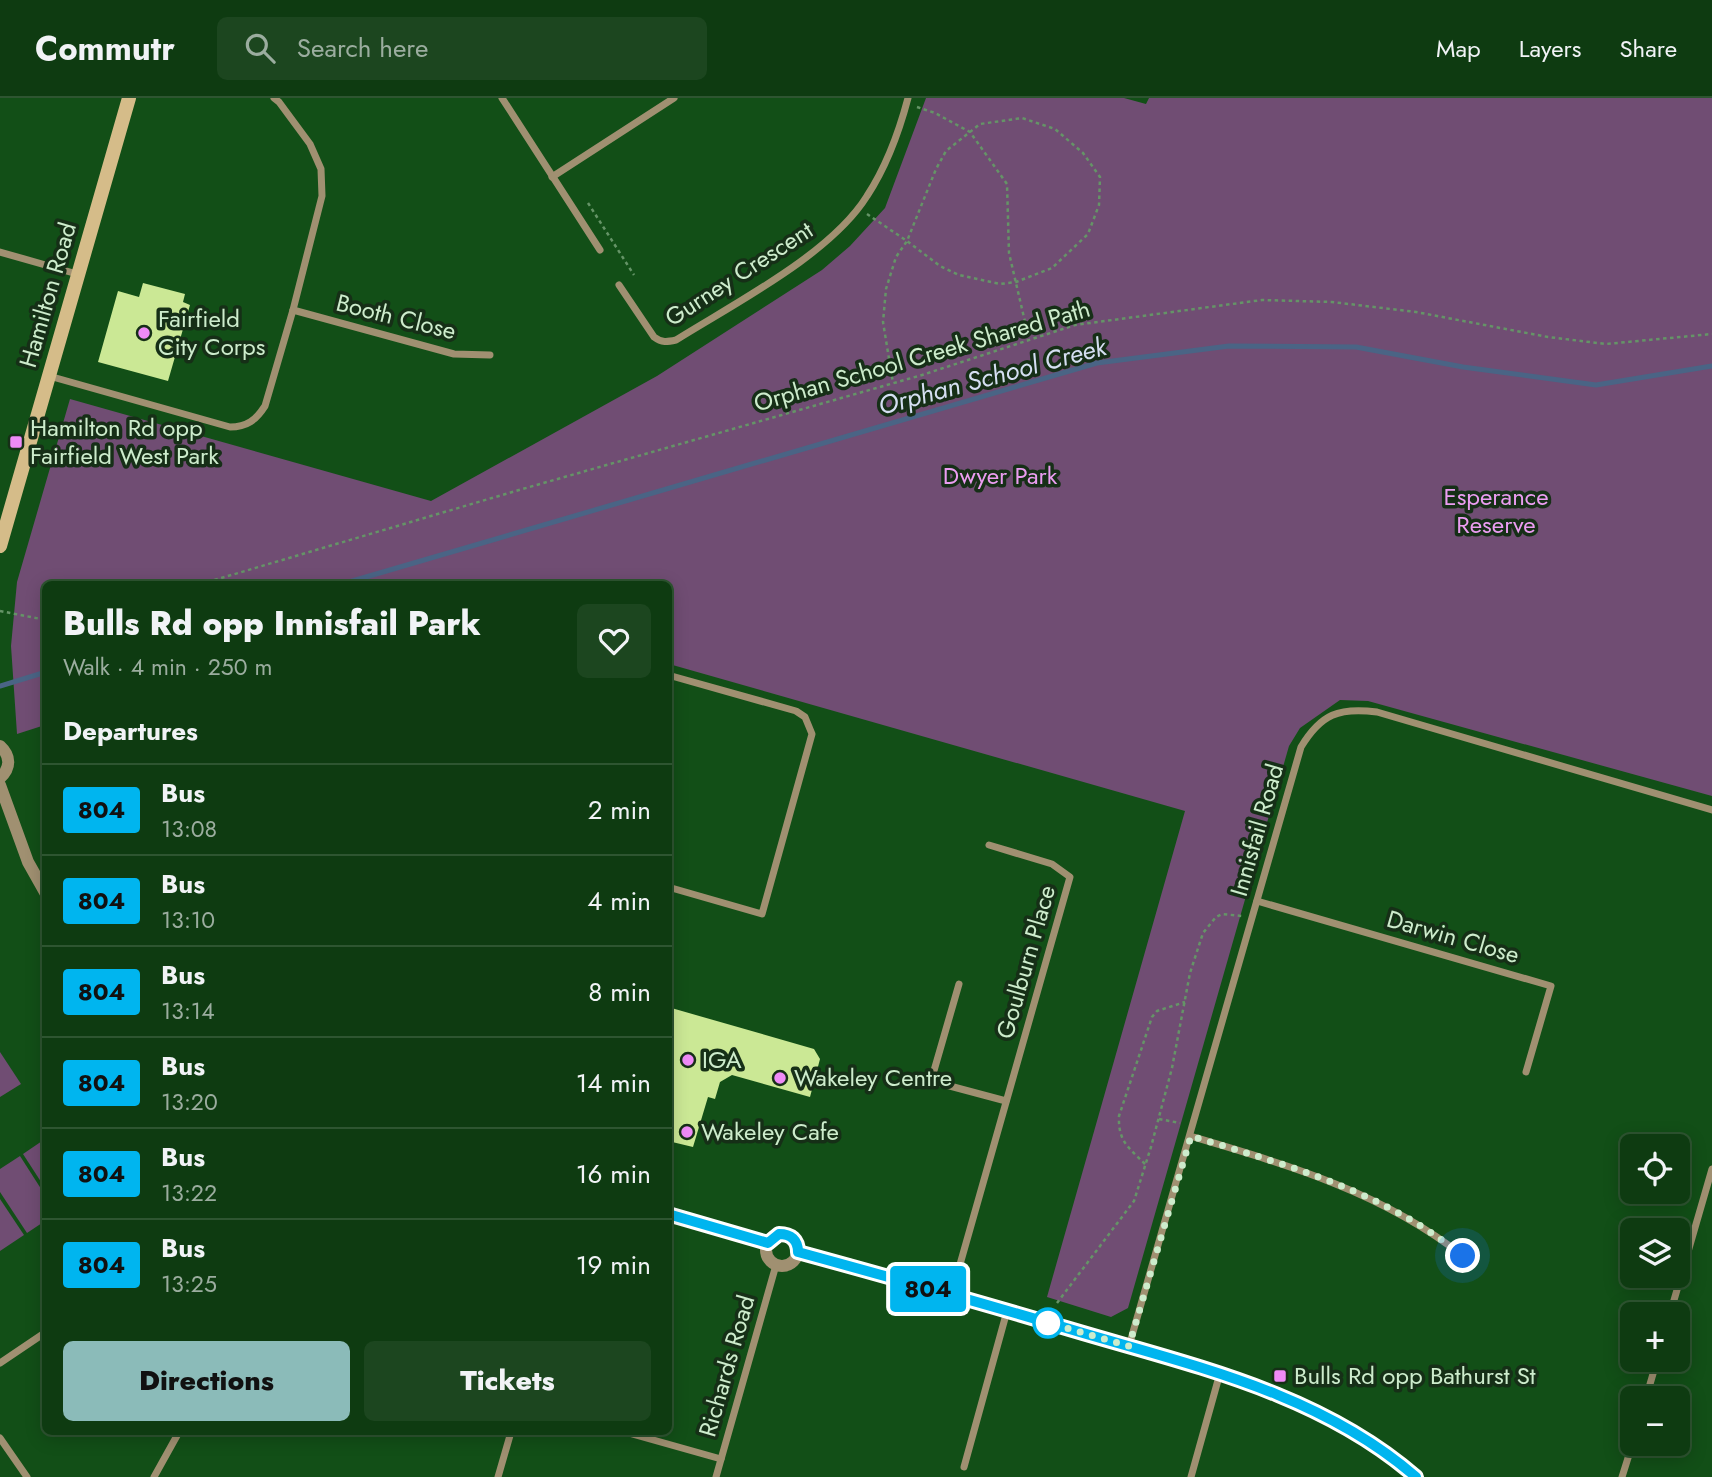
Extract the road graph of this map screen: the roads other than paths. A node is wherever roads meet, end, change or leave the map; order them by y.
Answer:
1 (129, 98) edge
2 (274, 98) edge
3 (502, 98) edge
4 (674, 98) edge
5 (907, 101) edge
6 (552, 177) junction
7 (600, 250) dead end
8 (0, 252) edge
9 (78, 274) junction
10 (619, 285) dead end
11 (293, 310) junction
12 (490, 355) dead end
13 (49, 376) junction
14 (5, 510) edge
15 (0, 546) edge
16 (672, 676) edge
17 (0, 746) edge
18 (0, 778) edge
19 (0, 785) edge
20 (1712, 810) edge
21 (989, 845) dead end
22 (42, 887) edge
23 (672, 888) edge
24 (1257, 901) junction
25 (959, 984) dead end
26 (1526, 1072) dead end
27 (1006, 1101) junction
28 (1191, 1136) junction
29 (1712, 1169) edge
30 (672, 1215) edge
31 (768, 1243) junction
32 (798, 1252) junction
33 (1463, 1256) dead end
34 (776, 1265) junction
35 (951, 1296) junction
36 (1673, 1302) edge
37 (1007, 1311) junction
38 (42, 1335) edge
39 (1129, 1346) junction
40 (0, 1363) edge
41 (1220, 1373) junction
42 (177, 1435) edge
43 (510, 1435) edge
44 (636, 1435) edge
45 (0, 1438) edge
46 (1629, 1456) edge
47 (721, 1459) junction
48 (964, 1467) dead end
49 (27, 1477) edge
50 (154, 1477) edge
51 (498, 1477) edge
52 (716, 1477) edge
53 (1191, 1477) edge
54 (1416, 1477) edge
55 (1622, 1477) edge

1 - 9 main road, Hamilton Road
2 - 11 street
3 - 6 street
4 - 6 street
5 - 10 street, Gurney Crescent
6 - 7 street
8 - 9 street
9 - 13 main road, Hamilton Road
11 - 12 street, Booth Close
11 - 13 street
13 - 14 main road, Hamilton Road
14 - 15 main road, Hamilton Road
16 - 23 street
17 - 18 street
19 - 22 street
20 - 24 street, Innisfail Road
21 - 27 street, Goulburn Place
24 - 26 street, Darwin Close
24 - 28 street, Innisfail Road
25 - 27 street
27 - 35 street, Goulburn Place
28 - 33 street
28 - 39 street, Innisfail Road
29 - 36 street
30 - 31 street
31 - 32 street
31 - 34 street
32 - 34 street
32 - 35 street
34 - 47 street, Richards Road
35 - 37 street
37 - 39 street
37 - 48 street
38 - 40 street
39 - 41 street
41 - 53 street
41 - 54 street
42 - 50 street
43 - 51 street
44 - 47 street
45 - 49 street
46 - 55 street
47 - 52 street, Richards Road

